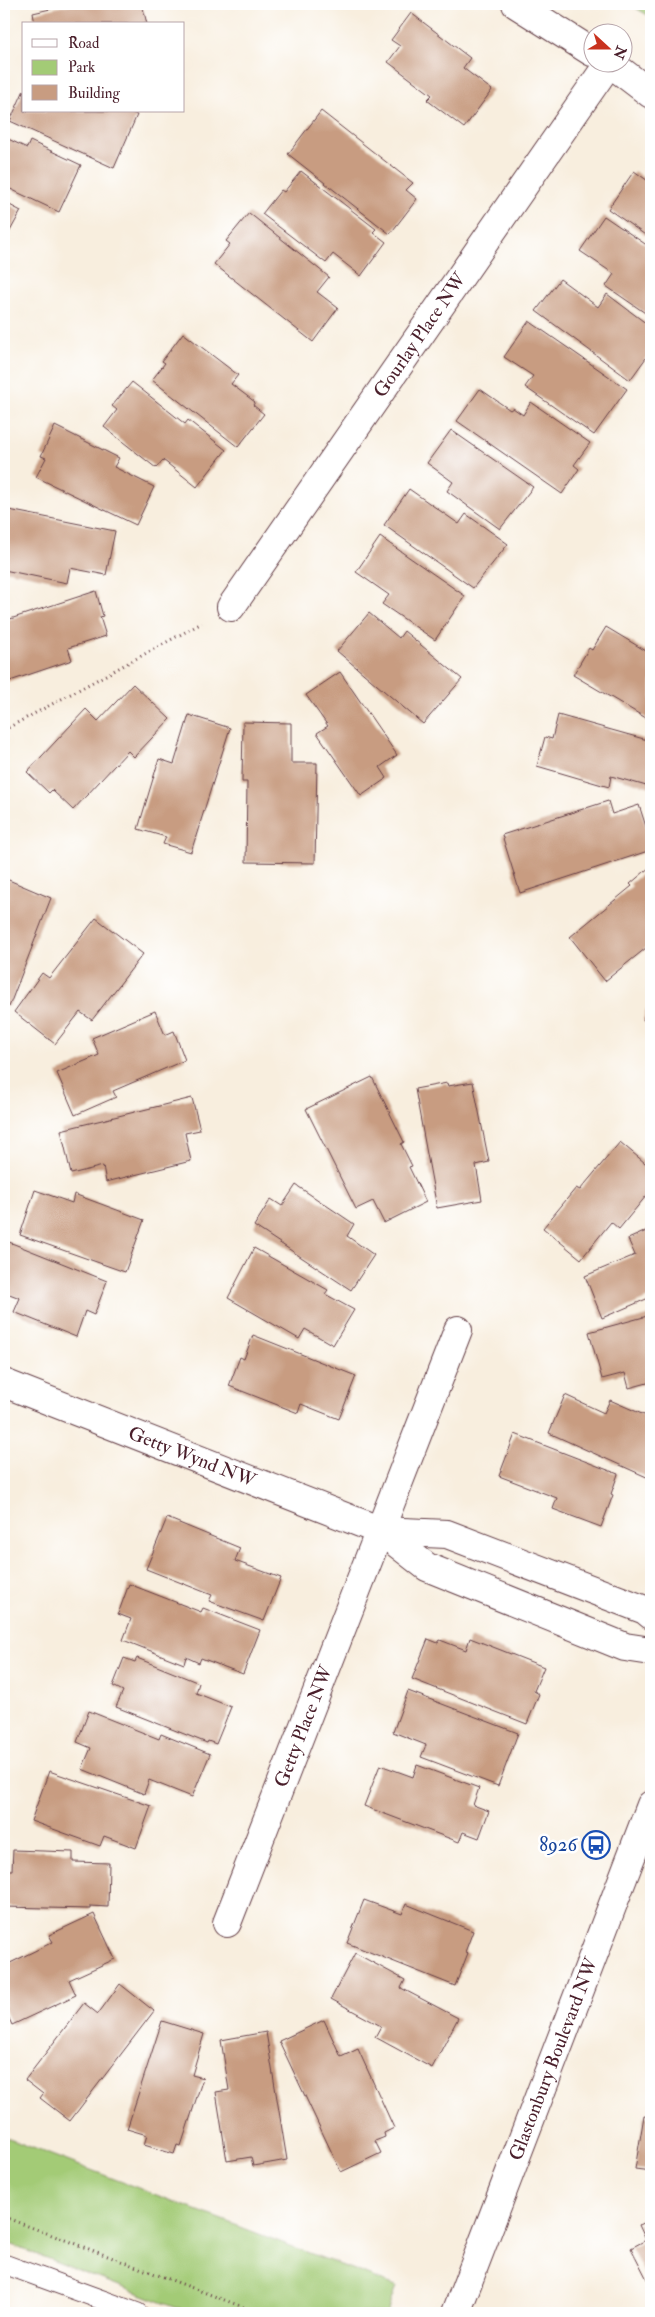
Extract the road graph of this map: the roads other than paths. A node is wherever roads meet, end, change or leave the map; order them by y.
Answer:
1 (516, 4) edge
2 (582, 46) edge
3 (603, 72) edge
4 (621, 72) edge
5 (651, 94) edge
6 (231, 607) road end
7 (458, 1330) dead end
8 (4, 1383) edge
9 (381, 1530) junction
10 (651, 1615) edge
11 (651, 1651) edge
12 (651, 1805) edge
13 (227, 1923) dead end
14 (4, 2264) edge
15 (138, 2313) edge
16 (456, 2313) edge

1 - 2 street
3 - 6 street, Gourlay Place NW
4 - 5 street
7 - 9 street
8 - 9 street, Getty Wynd NW
9 - 10 street, Getty Wynd NW
9 - 11 street, Getty Wynd NW
9 - 13 street, Getty Place NW
12 - 16 street, Glastonbury Boulevard NW
14 - 15 lane

